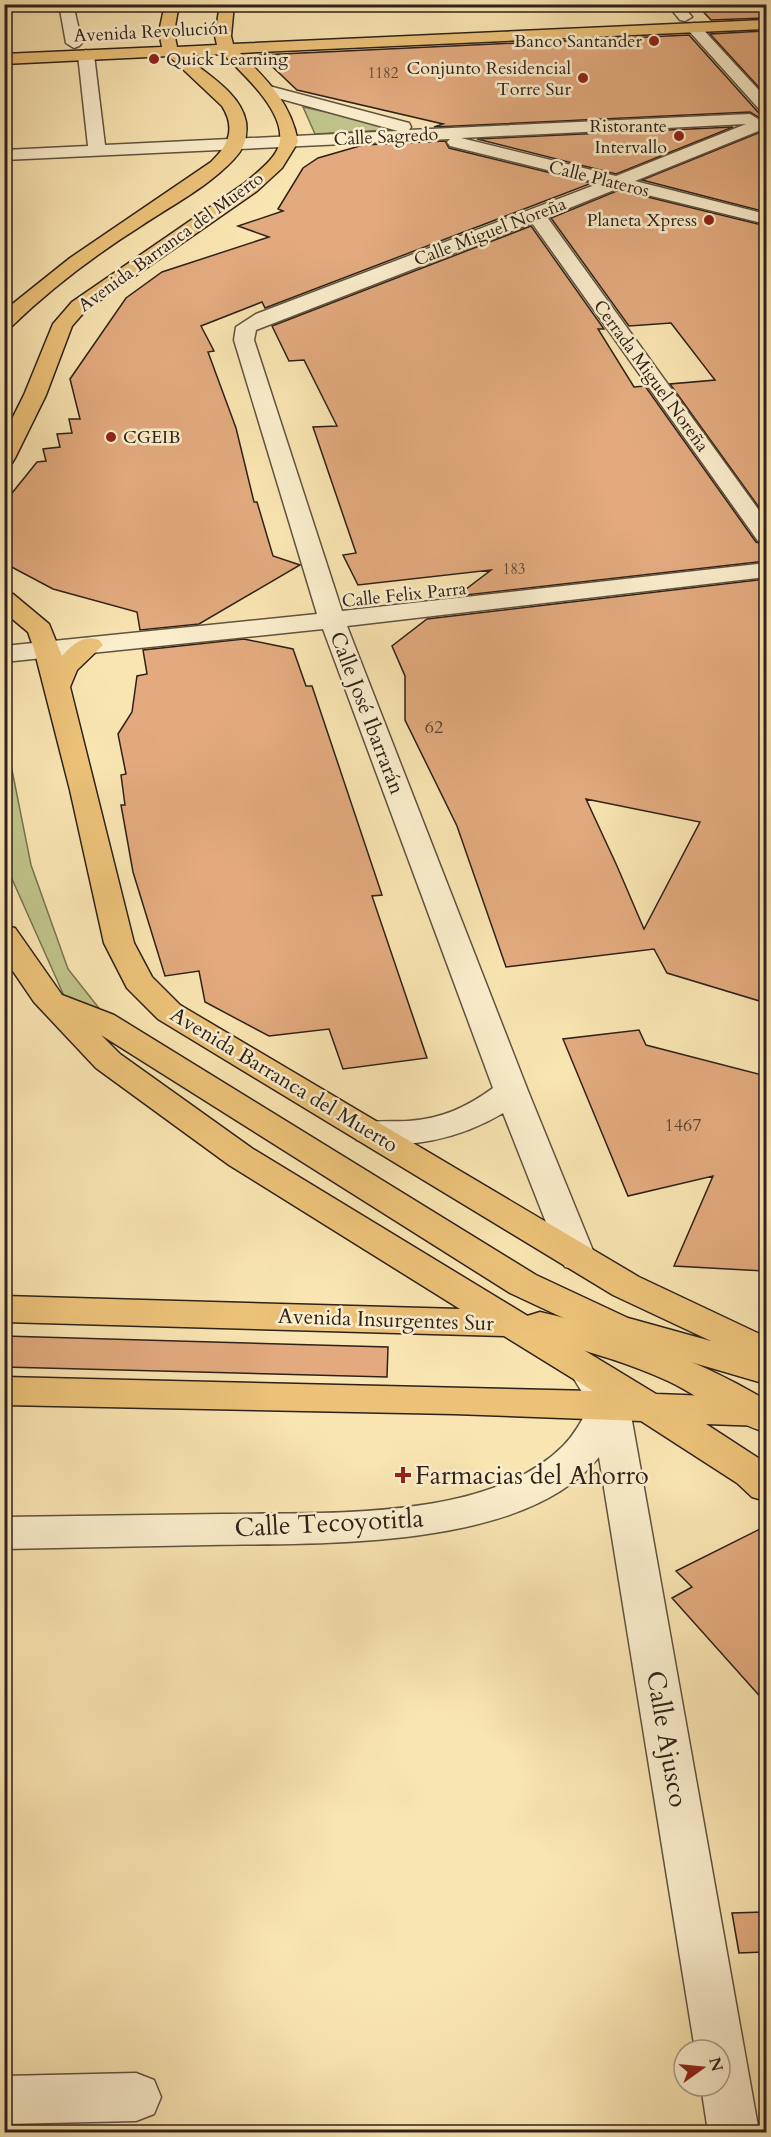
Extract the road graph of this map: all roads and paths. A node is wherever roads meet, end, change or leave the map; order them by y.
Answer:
1 (66, 4) edge
2 (172, 4) edge
3 (227, 4) edge
4 (674, 4) edge
5 (766, 13) edge
6 (689, 22) junction
7 (766, 25) edge
8 (224, 42) junction
9 (74, 43) junction
10 (168, 45) junction
11 (4, 46) edge
12 (86, 55) junction
13 (4, 59) edge
14 (269, 92) junction
15 (766, 107) edge
16 (766, 120) edge
17 (433, 135) junction
18 (289, 142) junction
19 (235, 145) junction
20 (97, 151) junction
21 (4, 155) edge
22 (623, 180) junction
23 (766, 208) edge
24 (537, 215) junction
25 (766, 219) edge
26 (124, 229) junction
27 (177, 236) junction
28 (4, 323) edge
29 (246, 327) joint
30 (4, 458) edge
31 (766, 536) edge
32 (766, 554) edge
33 (766, 570) edge
34 (4, 599) edge
35 (329, 612) junction
36 (4, 633) edge
37 (44, 639) junction
38 (90, 645) junction
39 (4, 654) edge
40 (56, 691) junction
41 (4, 935) edge
42 (45, 995) junction
43 (511, 1092) junction
44 (369, 1132) junction
45 (578, 1258) junction
46 (4, 1309) edge
47 (525, 1324) junction
48 (615, 1327) junction
49 (726, 1334) junction
50 (766, 1335) edge
51 (766, 1352) edge
52 (572, 1360) joint
53 (766, 1371) edge
54 (4, 1391) edge
55 (629, 1405) junction
56 (763, 1414) edge
57 (766, 1486) edge
58 (4, 1533) edge
59 (136, 2097) dead end
60 (4, 2100) edge
61 (734, 2133) edge

1 - 9 street
2 - 10 main road
3 - 8 main road
4 - 6 street
5 - 6 main road, Avenida Revolución
6 - 7 main road, Avenida Revolución
6 - 8 main road, Avenida Revolución
6 - 15 street
8 - 10 main road, Avenida Revolución
8 - 14 main road
9 - 10 main road, Avenida Revolución
9 - 11 main road, Avenida Revolución
10 - 12 main road, Avenida Revolución
10 - 19 main road, Avenida Barranca del Muerto
12 - 13 main road, Avenida Revolución
12 - 20 street
14 - 17 street, Calle Plateros
14 - 18 main road
16 - 17 street, Calle Sagredo
16 - 22 street, Calle Miguel Noreña
17 - 18 street, Calle Sagredo
17 - 22 street, Calle Plateros
18 - 19 street, Calle Sagredo
18 - 27 main road, Avenida Barranca del Muerto
19 - 20 street, Calle Sagredo
19 - 26 main road, Avenida Barranca del Muerto
20 - 21 street, Calle Sagredo
22 - 23 street, Calle Plateros
22 - 24 street, Calle Miguel Noreña
22 - 25 street, Calle Plateros
24 - 29 street, Calle Miguel Noreña
24 - 31 street, Cerrada Miguel Noreña
26 - 27 main road
26 - 28 main road, Avenida Barranca del Muerto
27 - 30 main road, Avenida Barranca del Muerto
29 - 35 street, Calle José Ibarrarán
32 - 35 street, Calle Felix Parra
33 - 35 street, Calle Felix Parra
34 - 37 main road
35 - 37 street, Calle Felix Parra
35 - 38 street, Calle Felix Parra
35 - 43 street, Calle José Ibarrarán
36 - 37 street
37 - 38 street, Calle Felix Parra
37 - 39 street
37 - 40 main road, Avenida Barranca del Muerto
38 - 40 main road
40 - 44 main road, Avenida Barranca del Muerto
41 - 42 main road
42 - 47 main road
42 - 48 main road
43 - 44 street
43 - 45 street, Calle José Ibarrarán
44 - 45 main road, Avenida Barranca del Muerto
45 - 49 main road, Avenida Barranca del Muerto
46 - 47 main road, Avenida Insurgentes Sur
47 - 48 main road, Avenida Insurgentes Sur
47 - 52 main road
47 - 56 main road
48 - 49 main road, Avenida Insurgentes Sur
48 - 53 main road
49 - 50 main road, Avenida Insurgentes Sur
49 - 51 main road, Avenida Barranca del Muerto
52 - 55 street, Calle Ajusco
54 - 55 main road
55 - 56 main road
55 - 57 main road
55 - 58 street, Calle Tecoyotitla
55 - 61 street, Calle Ajusco
59 - 60 street

